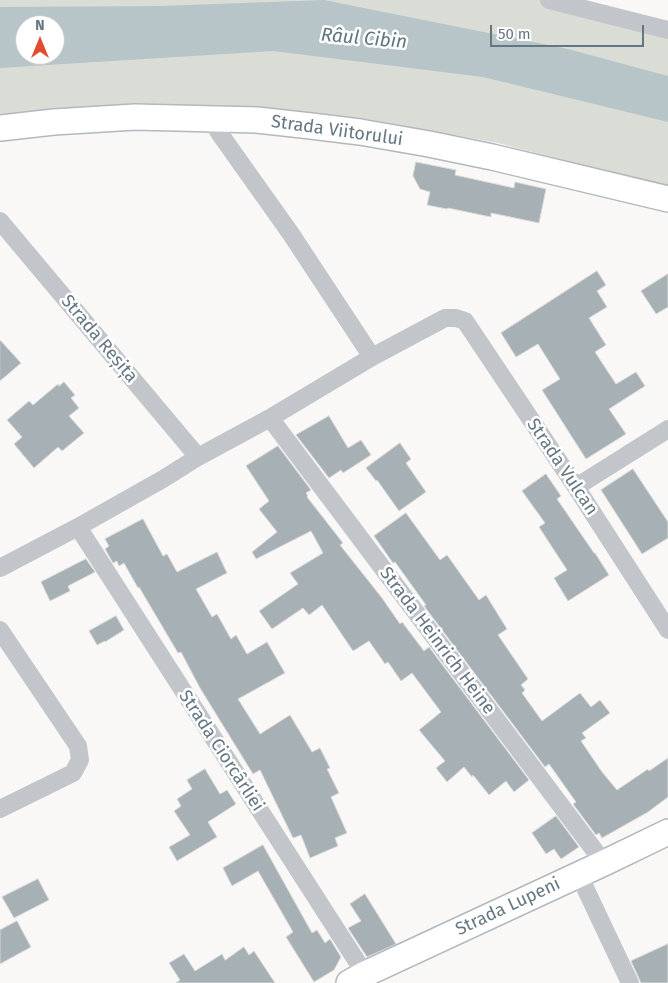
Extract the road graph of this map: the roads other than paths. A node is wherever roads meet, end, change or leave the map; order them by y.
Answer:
1 (549, 0) edge
2 (668, 30) edge
3 (211, 119) junction
4 (0, 128) edge
5 (668, 199) edge
6 (0, 221) edge
7 (372, 357) junction
8 (270, 418) junction
9 (668, 430) edge
10 (198, 457) junction
11 (576, 487) junction
12 (78, 527) junction
13 (0, 568) edge
14 (0, 630) edge
15 (668, 630) edge
16 (0, 809) edge
17 (668, 832) edge
18 (604, 864) junction
19 (579, 875) junction
20 (357, 978) edge
21 (630, 983) edge

1 - 2 street
3 - 4 street, Strada Viitorului
3 - 5 street, Strada Viitorului
3 - 7 street
6 - 10 street, Strada Reșița
7 - 8 street
7 - 11 street, Strada Vulcan
8 - 10 street
8 - 18 street, Strada Heinrich Heine
9 - 11 street
10 - 12 street
11 - 15 street, Strada Vulcan
12 - 13 street
12 - 20 street, Strada Ciorcârliei
14 - 16 street
17 - 18 street, Strada Lupeni
18 - 19 street, Strada Lupeni
19 - 20 street, Strada Lupeni
19 - 21 street

